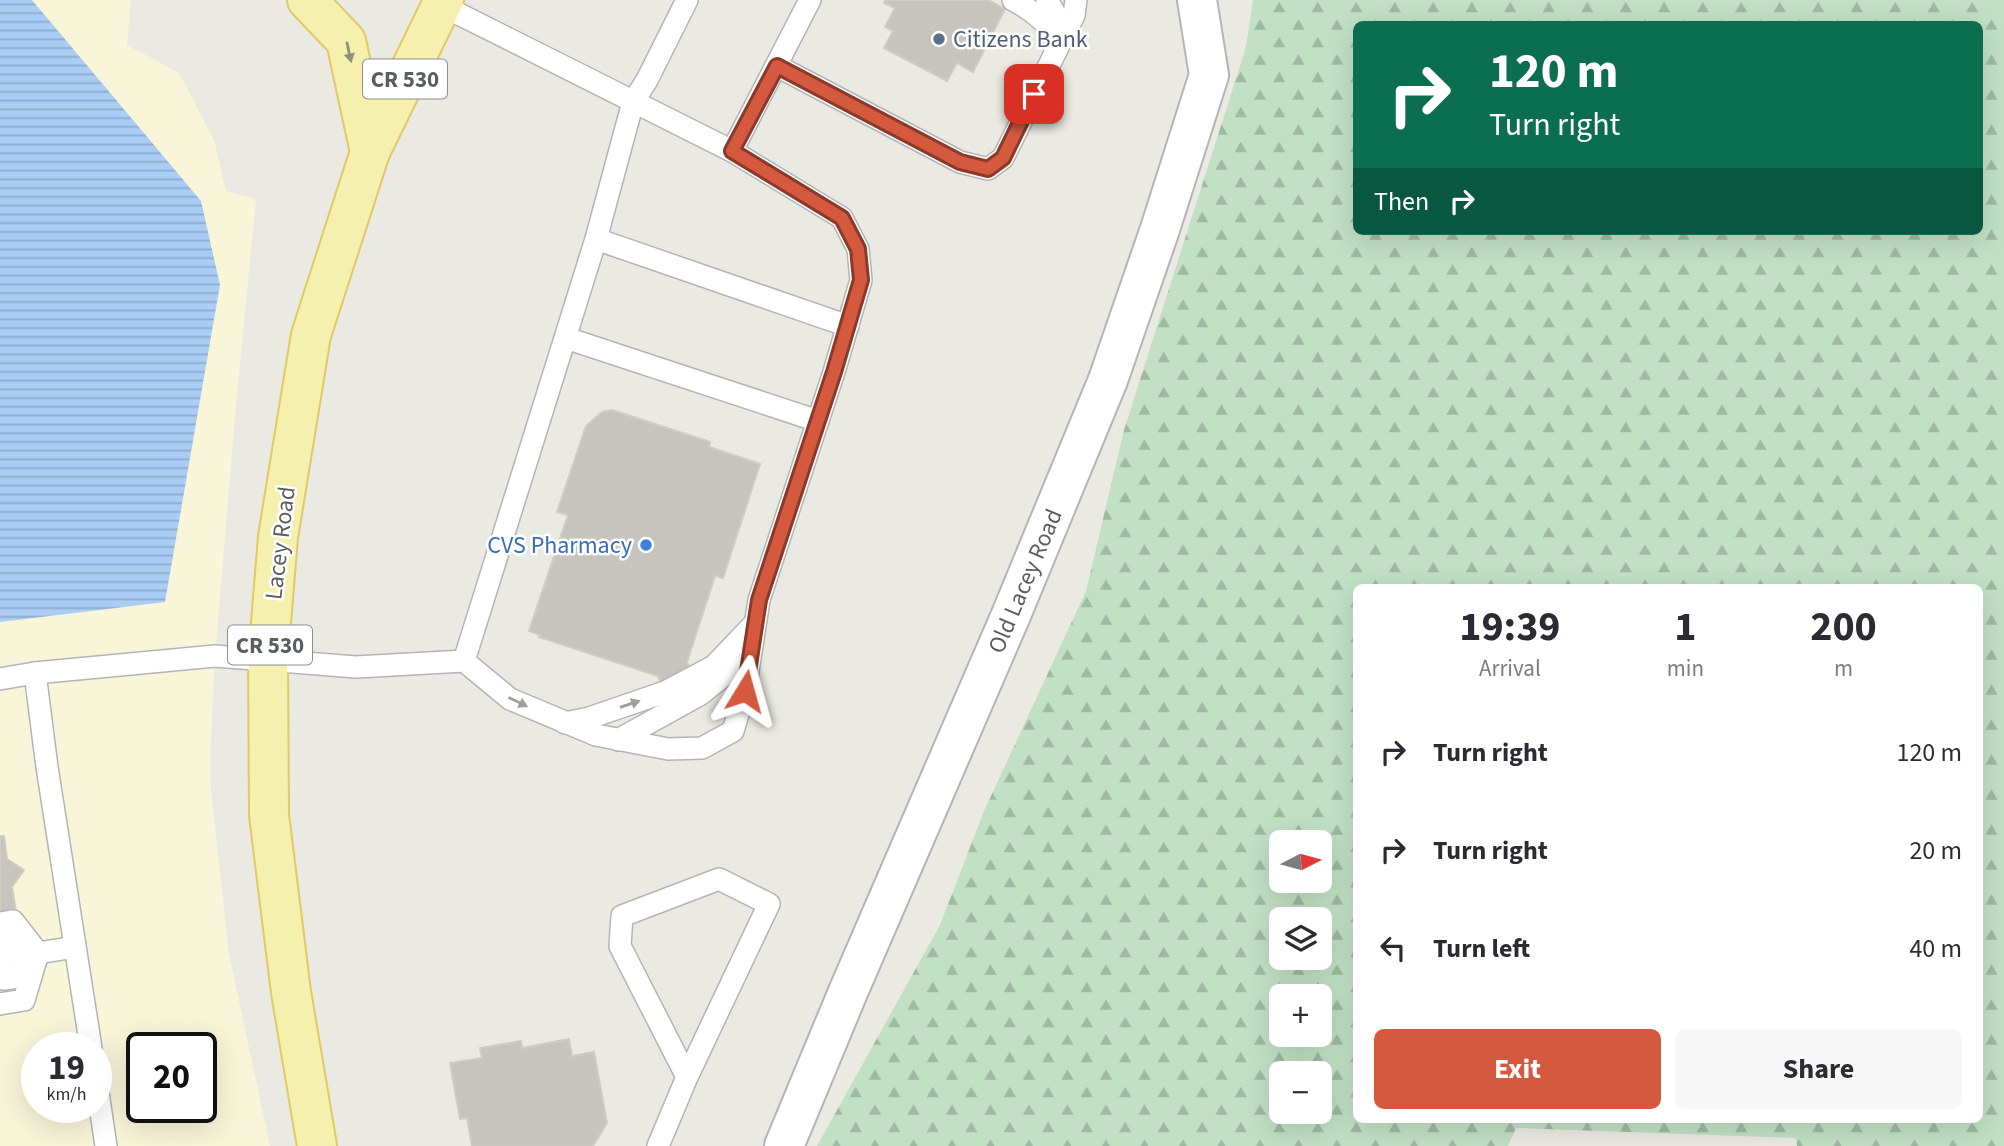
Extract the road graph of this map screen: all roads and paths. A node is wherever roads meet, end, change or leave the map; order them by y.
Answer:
1 (307, 0) edge
2 (687, 0) edge
3 (810, 0) edge
4 (1013, 0) edge
5 (1047, 0) edge
6 (1198, 0) edge
7 (439, 2) edge
8 (1071, 12) edge
9 (1055, 52) junction
10 (777, 66) junction
11 (633, 102) junction
12 (732, 151) junction
13 (370, 152) junction
14 (596, 239) junction
15 (848, 326) junction
16 (566, 338) junction
17 (818, 421) junction
18 (755, 623) junction
19 (751, 652) junction
20 (268, 659) junction
21 (464, 660) junction
22 (36, 674) junction
23 (0, 679) edge
24 (565, 723) junction
25 (618, 740) junction
26 (0, 923) edge
27 (0, 939) edge
28 (75, 947) junction
29 (38, 953) junction
30 (2, 969) edge
31 (0, 1004) edge
32 (88, 1032) edge
33 (687, 1077) junction
34 (103, 1123) edge
35 (106, 1146) edge
36 (317, 1146) edge
37 (657, 1146) edge
38 (783, 1146) edge

1 -> 13 main road
2 - 11 lane
3 - 10 lane
4 - 9 lane
5 - 8 lane
6 - 38 street, Old Lacey Road
7 - 11 lane
7 - 13 main road, Lacey Road / CR 530
8 - 9 lane
9 - 10 lane
10 - 12 lane
11 - 12 lane
11 - 14 lane
12 - 15 lane
13 - 20 main road, Lacey Road / CR 530
14 - 15 lane
14 - 16 lane
15 - 17 lane
16 - 17 lane
16 - 21 lane
17 - 18 lane
18 - 19 lane
24 -> 18 lane
19 - 25 lane
19 - 25 lane
20 - 21 lane
20 - 22 lane
20 - 36 main road, Lacey Road / CR 530
21 -> 24 lane
22 - 23 lane
22 - 28 lane
24 - 25 lane
26 - 29 lane
27 - 29 lane
28 - 29 lane
28 - 32 lane
29 - 30 lane
29 - 31 lane
33 - 33 lane
33 - 37 lane
34 - 35 lane

